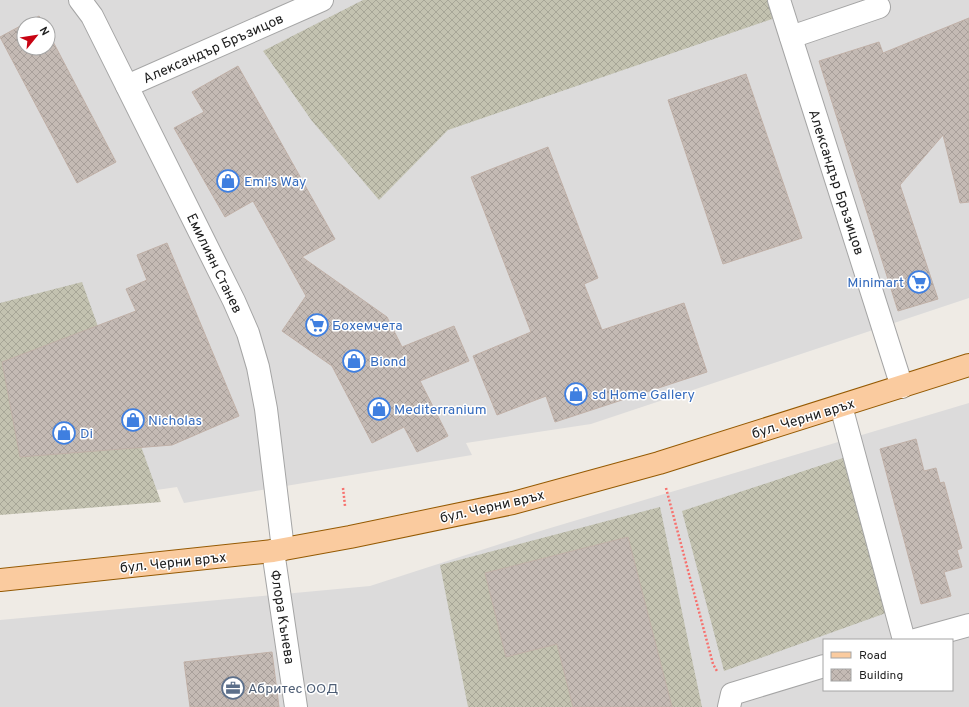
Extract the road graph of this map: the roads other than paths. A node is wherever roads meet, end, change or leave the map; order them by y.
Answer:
1 (80, 0) edge
2 (322, 0) edge
3 (779, 0) edge
4 (878, 7) dead end
5 (791, 37) junction
6 (127, 86) junction
7 (969, 365) edge
8 (902, 387) junction
9 (841, 406) junction
10 (278, 550) junction
11 (0, 580) edge
12 (969, 625) edge
13 (904, 639) edge
14 (919, 639) edge
15 (823, 666) edge
16 (730, 700) edge
17 (296, 707) edge

1 - 6 street, Емилиян Станев
2 - 6 street, Александър Бръзицов
3 - 5 street, Александър Бръзицов
4 - 5 street
5 - 8 street, Александър Бръзицов
6 - 10 street, Емилиян Станев
7 - 8 main road, бул. Черни връх
8 - 9 main road, бул. Черни връх
9 - 10 main road, бул. Черни връх
9 - 13 street
10 - 11 main road, бул. Черни връх
10 - 17 street, Флора Кънева
12 - 14 street
15 - 16 street

